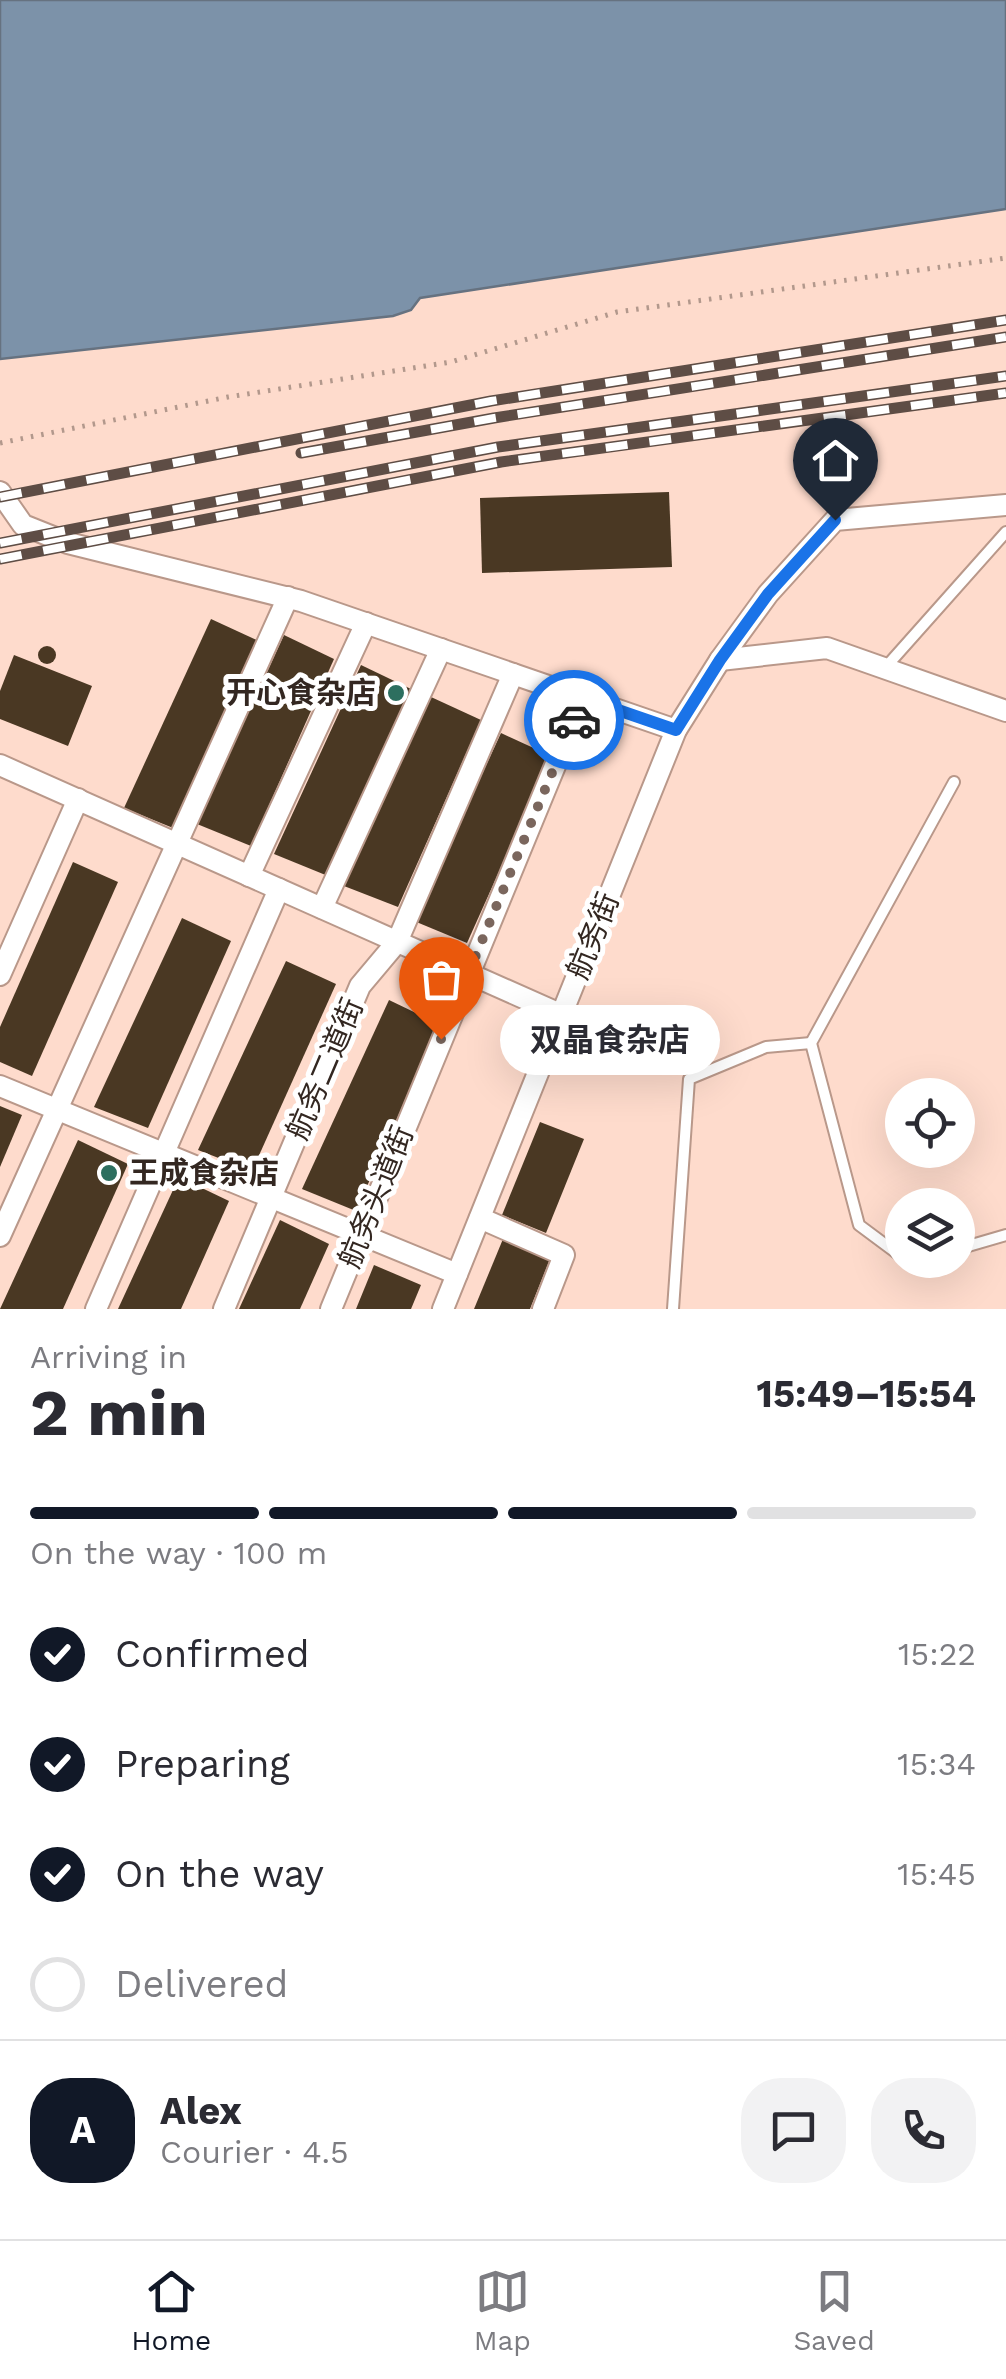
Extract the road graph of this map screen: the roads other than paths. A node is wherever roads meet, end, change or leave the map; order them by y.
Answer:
1 (0, 492) edge
2 (1006, 505) edge
3 (1006, 532) edge
4 (288, 598) junction
5 (366, 623) junction
6 (441, 649) junction
7 (720, 660) junction
8 (885, 668) junction
9 (513, 674) junction
10 (583, 698) junction
11 (1006, 711) edge
12 (676, 730) junction
13 (0, 764) edge
14 (954, 782) dead end
15 (78, 799) junction
16 (178, 844) junction
17 (249, 876) junction
18 (279, 889) junction
19 (322, 908) junction
20 (397, 942) junction
21 (468, 974) junction
22 (0, 975) edge
23 (562, 1015) junction
24 (811, 1043) junction
25 (0, 1086) edge
26 (58, 1110) junction
27 (164, 1153) junction
28 (271, 1197) junction
29 (480, 1218) junction
30 (361, 1234) junction
31 (1006, 1235) edge
32 (0, 1236) edge
33 (885, 1244) edge
34 (975, 1244) edge
35 (458, 1274) junction
36 (96, 1309) edge
37 (224, 1309) edge
38 (331, 1309) edge
39 (443, 1309) edge
40 (543, 1309) edge
41 (673, 1309) edge

1 - 4 street
2 - 7 street, 航务街
3 - 8 lane
4 - 5 street
4 - 16 street
5 - 6 street
5 - 17 street
6 - 9 street
6 - 19 street
7 - 8 street
7 - 12 street, 航务街
8 - 11 street
9 - 10 street
9 - 20 street, 航务二道街
10 - 12 street
10 - 21 street, 航务头道街
12 - 23 street, 航务街
13 - 15 street
14 - 24 lane
15 - 16 street
15 - 22 street
16 - 17 street
16 - 26 street
17 - 18 street
18 - 19 street
18 - 27 street
19 - 20 street
20 - 21 street
20 - 28 street, 航务二道街
21 - 23 street
21 - 30 street, 航务头道街
23 - 29 street, 航务街
24 - 33 lane
24 - 41 lane
25 - 26 street
26 - 27 street
26 - 32 street
27 - 28 street
27 - 36 street
28 - 30 street
28 - 37 street, 航务二道街
29 - 35 street, 航务街
29 - 40 street
30 - 35 street
30 - 38 street, 航务头道街
31 - 34 lane
35 - 39 street, 航务街

